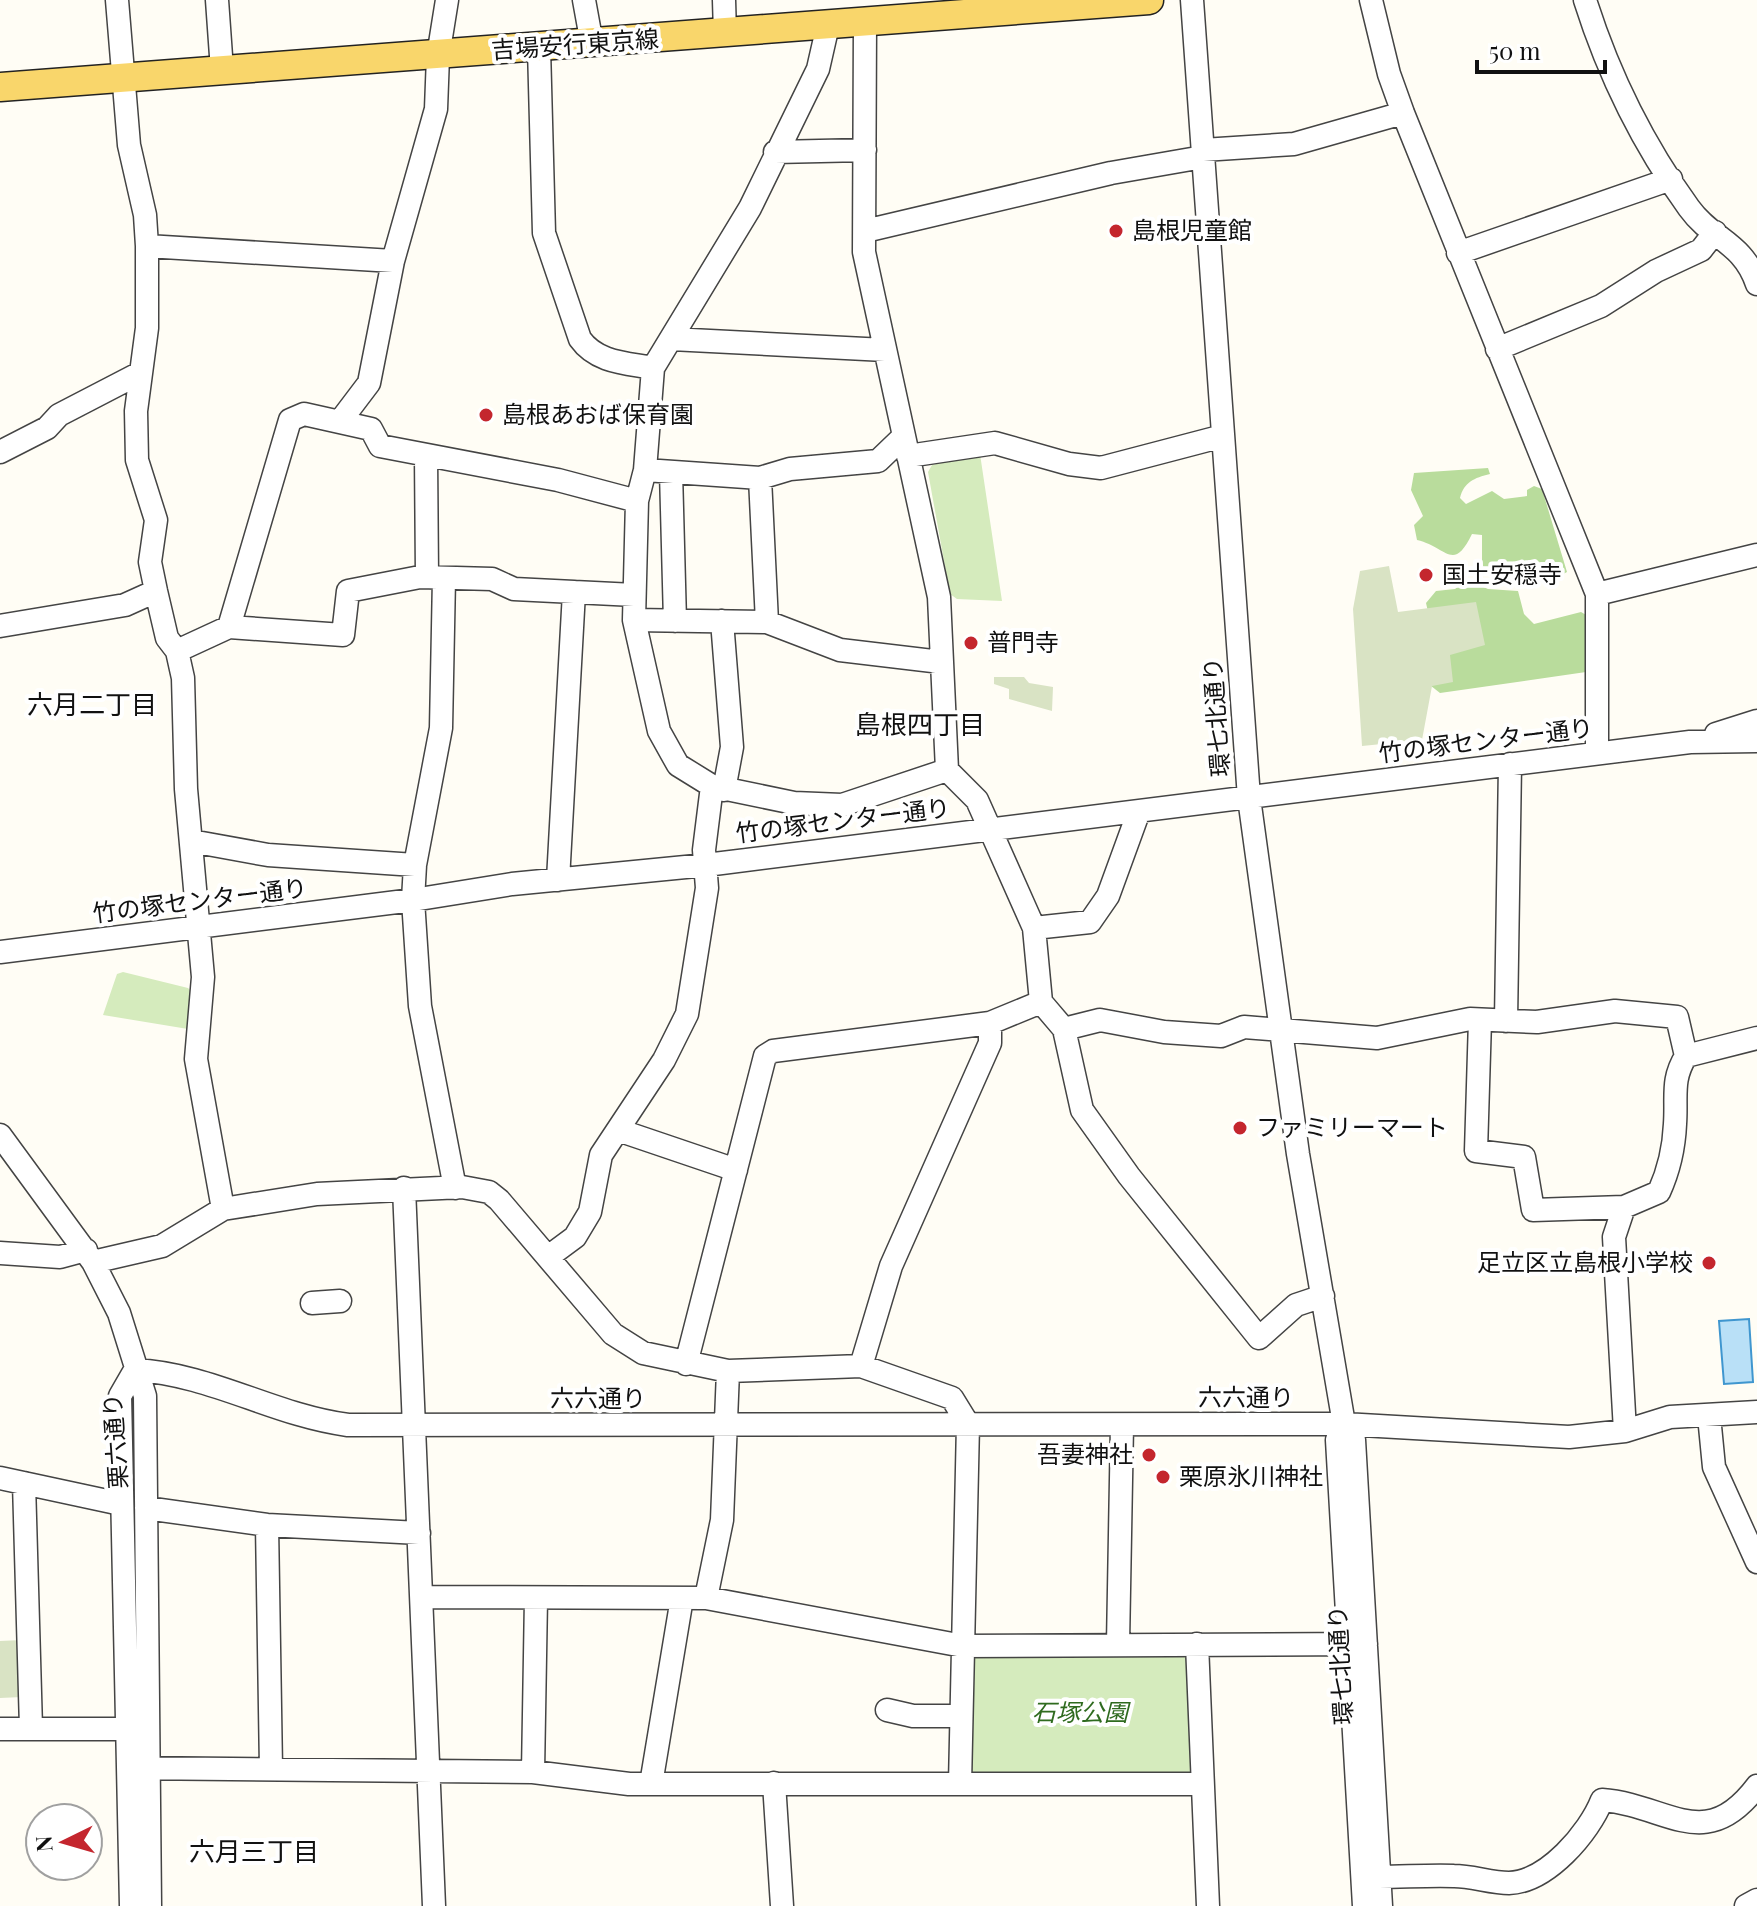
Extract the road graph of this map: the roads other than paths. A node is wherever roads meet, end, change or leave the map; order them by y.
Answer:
1 (117, 0) edge
2 (217, 0) edge
3 (447, 0) edge
4 (584, 0) edge
5 (724, 0) edge
6 (1149, 0) edge
7 (1192, 0) edge
8 (1371, 0) edge
9 (1585, 0) edge
10 (975, 7) edge
11 (865, 23) junction
12 (828, 25) junction
13 (725, 34) junction
14 (592, 44) junction
15 (539, 48) junction
16 (438, 56) junction
17 (222, 70) junction
18 (126, 77) junction
19 (0, 87) edge
20 (1403, 113) junction
21 (865, 150) junction
22 (775, 152) junction
23 (1203, 154) junction
24 (1671, 179) junction
25 (865, 231) junction
26 (1715, 232) junction
27 (147, 246) junction
28 (1458, 253) junction
29 (393, 261) junction
30 (1757, 284) edge
31 (671, 339) junction
32 (1497, 349) junction
33 (885, 350) junction
34 (653, 368) junction
35 (140, 373) junction
36 (341, 420) junction
37 (1223, 436) junction
38 (906, 447) junction
39 (0, 452) edge
40 (426, 455) junction
41 (645, 470) junction
42 (671, 472) junction
43 (760, 478) junction
44 (637, 501) junction
45 (1757, 555) edge
46 (436, 577) junction
47 (156, 591) junction
48 (574, 592) junction
49 (1597, 594) junction
50 (634, 595) junction
51 (634, 620) junction
52 (675, 621) junction
53 (722, 621) junction
54 (767, 622) junction
55 (0, 626) edge
56 (229, 627) junction
57 (177, 651) junction
58 (941, 662) junction
59 (1757, 721) edge
60 (1757, 741) edge
61 (1692, 742) junction
62 (1597, 753) junction
63 (1510, 764) junction
64 (947, 770) junction
65 (718, 788) junction
66 (1249, 798) junction
67 (1139, 811) junction
68 (990, 829) junction
69 (191, 841) junction
70 (415, 865) junction
71 (706, 865) junction
72 (558, 880) junction
73 (413, 900) junction
74 (199, 927) junction
75 (1034, 928) junction
76 (0, 952) edge
77 (1041, 1002) junction
78 (1480, 1020) junction
79 (1506, 1021) junction
80 (990, 1023) junction
81 (1064, 1029) junction
82 (1281, 1031) junction
83 (1757, 1038) edge
84 (1686, 1056) junction
85 (618, 1130) junction
86 (0, 1135) edge
87 (736, 1170) junction
88 (404, 1188) junction
89 (455, 1188) junction
90 (1624, 1207) junction
91 (223, 1209) junction
92 (0, 1253) edge
93 (90, 1256) junction
94 (548, 1257) junction
95 (1323, 1296) junction
96 (340, 1301) dead end
97 (312, 1303) dead end
98 (686, 1364) junction
99 (861, 1366) junction
100 (135, 1370) junction
101 (728, 1371) junction
102 (1757, 1412) edge
103 (1709, 1416) junction
104 (968, 1424) junction
105 (1344, 1424) junction
106 (415, 1425) junction
107 (727, 1425) junction
108 (1122, 1425) junction
109 (1625, 1431) junction
110 (0, 1478) edge
111 (24, 1483) junction
112 (121, 1504) junction
113 (146, 1508) junction
114 (267, 1525) junction
115 (419, 1533) junction
116 (1757, 1562) edge
117 (422, 1597) junction
118 (536, 1598) junction
119 (682, 1598) junction
120 (706, 1598) junction
121 (1118, 1644) junction
122 (1197, 1644) junction
123 (1358, 1644) junction
124 (963, 1646) junction
125 (887, 1710) dead end
126 (961, 1716) junction
127 (31, 1728) junction
128 (138, 1728) junction
129 (0, 1729) edge
130 (139, 1768) junction
131 (271, 1769) junction
132 (428, 1771) junction
133 (533, 1772) junction
134 (774, 1783) junction
135 (651, 1784) junction
136 (960, 1784) junction
137 (1202, 1784) junction
138 (1757, 1786) edge
139 (1379, 1877) junction
140 (1757, 1900) edge
141 (131, 1906) edge
142 (150, 1906) edge
143 (434, 1906) edge
144 (782, 1906) edge
145 (1208, 1906) edge
146 (1364, 1906) edge
147 (1381, 1906) edge
148 (1746, 1906) edge

1 - 18 street
2 - 17 street
3 - 16 street
4 - 14 street
5 - 13 street
6 - 10 main road, 吉場安行東京線
7 - 23 street, 環七北通り
8 - 20 street
9 - 24 street
10 - 11 main road, 吉場安行東京線
11 - 12 main road, 吉場安行東京線
11 - 21 street
12 - 13 main road, 吉場安行東京線
12 - 22 street
13 - 14 main road, 吉場安行東京線
14 - 15 main road, 吉場安行東京線
15 - 16 main road, 吉場安行東京線
15 - 34 street
16 - 17 main road, 吉場安行東京線
16 - 29 street
17 - 18 main road, 吉場安行東京線
18 - 19 main road, 吉場安行東京線
18 - 27 street
20 - 23 street
20 - 28 street
21 - 22 street
21 - 25 street
22 - 31 street
23 - 25 street
23 - 37 street, 環七北通り
24 - 26 street
24 - 28 street
25 - 33 street
26 - 30 street
26 - 32 street
27 - 29 street
27 - 35 street
28 - 32 street
29 - 36 street
31 - 33 street
31 - 34 street
32 - 49 street
33 - 38 street
34 - 41 street
35 - 39 street
35 - 47 street
36 - 40 street
36 - 56 street
37 - 38 street
37 - 66 street, 環七北通り
38 - 43 street
38 - 58 street
40 - 44 street
40 - 46 street
41 - 42 street
41 - 44 street
42 - 43 street
42 - 52 street
43 - 54 street
44 - 50 street
45 - 49 street
46 - 48 street
46 - 56 street
46 - 70 street
47 - 55 street
47 - 57 street
48 - 50 street
48 - 72 street
49 - 62 street
50 - 51 street
51 - 52 street
51 - 65 street
52 - 53 street
53 - 54 street
53 - 65 street
54 - 58 street
56 - 57 street
57 - 69 street
58 - 64 street
59 - 61 street, 竹の塚センター通り
60 - 61 street, 竹の塚センター通り
61 - 62 street, 竹の塚センター通り
62 - 63 street, 竹の塚センター通り
63 - 66 street, 竹の塚センター通り
63 - 79 street
64 - 65 street
64 - 68 street
65 - 71 street
66 - 67 street, 竹の塚センター通り
66 - 82 street, 環七北通り
67 - 68 street, 竹の塚センター通り
67 - 75 street
68 - 71 street, 竹の塚センター通り
68 - 75 street
69 - 70 street
69 - 74 street
70 - 73 street
71 - 72 street, 竹の塚センター通り
71 - 85 street
72 - 73 street, 竹の塚センター通り
73 - 74 street, 竹の塚センター通り
73 - 89 street
74 - 76 street, 竹の塚センター通り
74 - 91 street
75 - 77 street
77 - 80 street
77 - 81 street
78 - 79 street
78 - 82 street
78 - 90 street
79 - 84 street
80 - 87 street
80 - 99 street
81 - 82 street
81 - 95 street
82 - 95 street, 環七北通り
83 - 84 street
84 - 90 street
85 - 87 street
85 - 94 street
86 - 93 street
87 - 98 street
88 - 89 street
88 - 91 street
88 - 106 street
89 - 94 street
90 - 109 street
91 - 93 street
92 - 93 street
93 - 100 street
94 - 98 street
95 - 105 street, 環七北通り
96 - 97 street
98 - 101 street
99 - 101 street
99 - 104 street
100 - 106 street, 六六通り
100 - 112 street, 栗六通り
100 - 113 street, 栗六通り
101 - 107 street
102 - 103 street, 六六通り
103 - 109 street, 六六通り
103 - 116 street
104 - 107 street, 六六通り
104 - 108 street, 六六通り
104 - 124 street
105 - 108 street, 六六通り
105 - 109 street, 六六通り
105 - 123 street, 環七北通り
106 - 107 street, 六六通り
106 - 115 street
107 - 120 street
108 - 121 street
110 - 111 street
111 - 112 street
111 - 127 street
112 - 128 street, 栗六通り
113 - 114 street
113 - 128 street, 栗六通り
114 - 115 street
114 - 131 street
115 - 117 street
117 - 118 street
117 - 132 street
118 - 119 street
118 - 133 street
119 - 120 street
119 - 135 street
120 - 124 street
121 - 122 street
121 - 124 street
122 - 123 street
122 - 137 street
123 - 139 street, 環七北通り
123 - 146 street, 環七北通り
124 - 126 street
125 - 126 street
126 - 136 street
127 - 128 street
127 - 129 street
128 - 130 street, 栗六通り
130 - 131 street
130 - 141 street, 栗六通り
130 - 142 street, 栗六通り
131 - 132 street
132 - 133 street
132 - 143 street
133 - 135 street
134 - 135 street
134 - 136 street
134 - 144 street
136 - 137 street
137 - 145 street
138 - 139 street
139 - 147 street, 環七北通り
140 - 148 street

